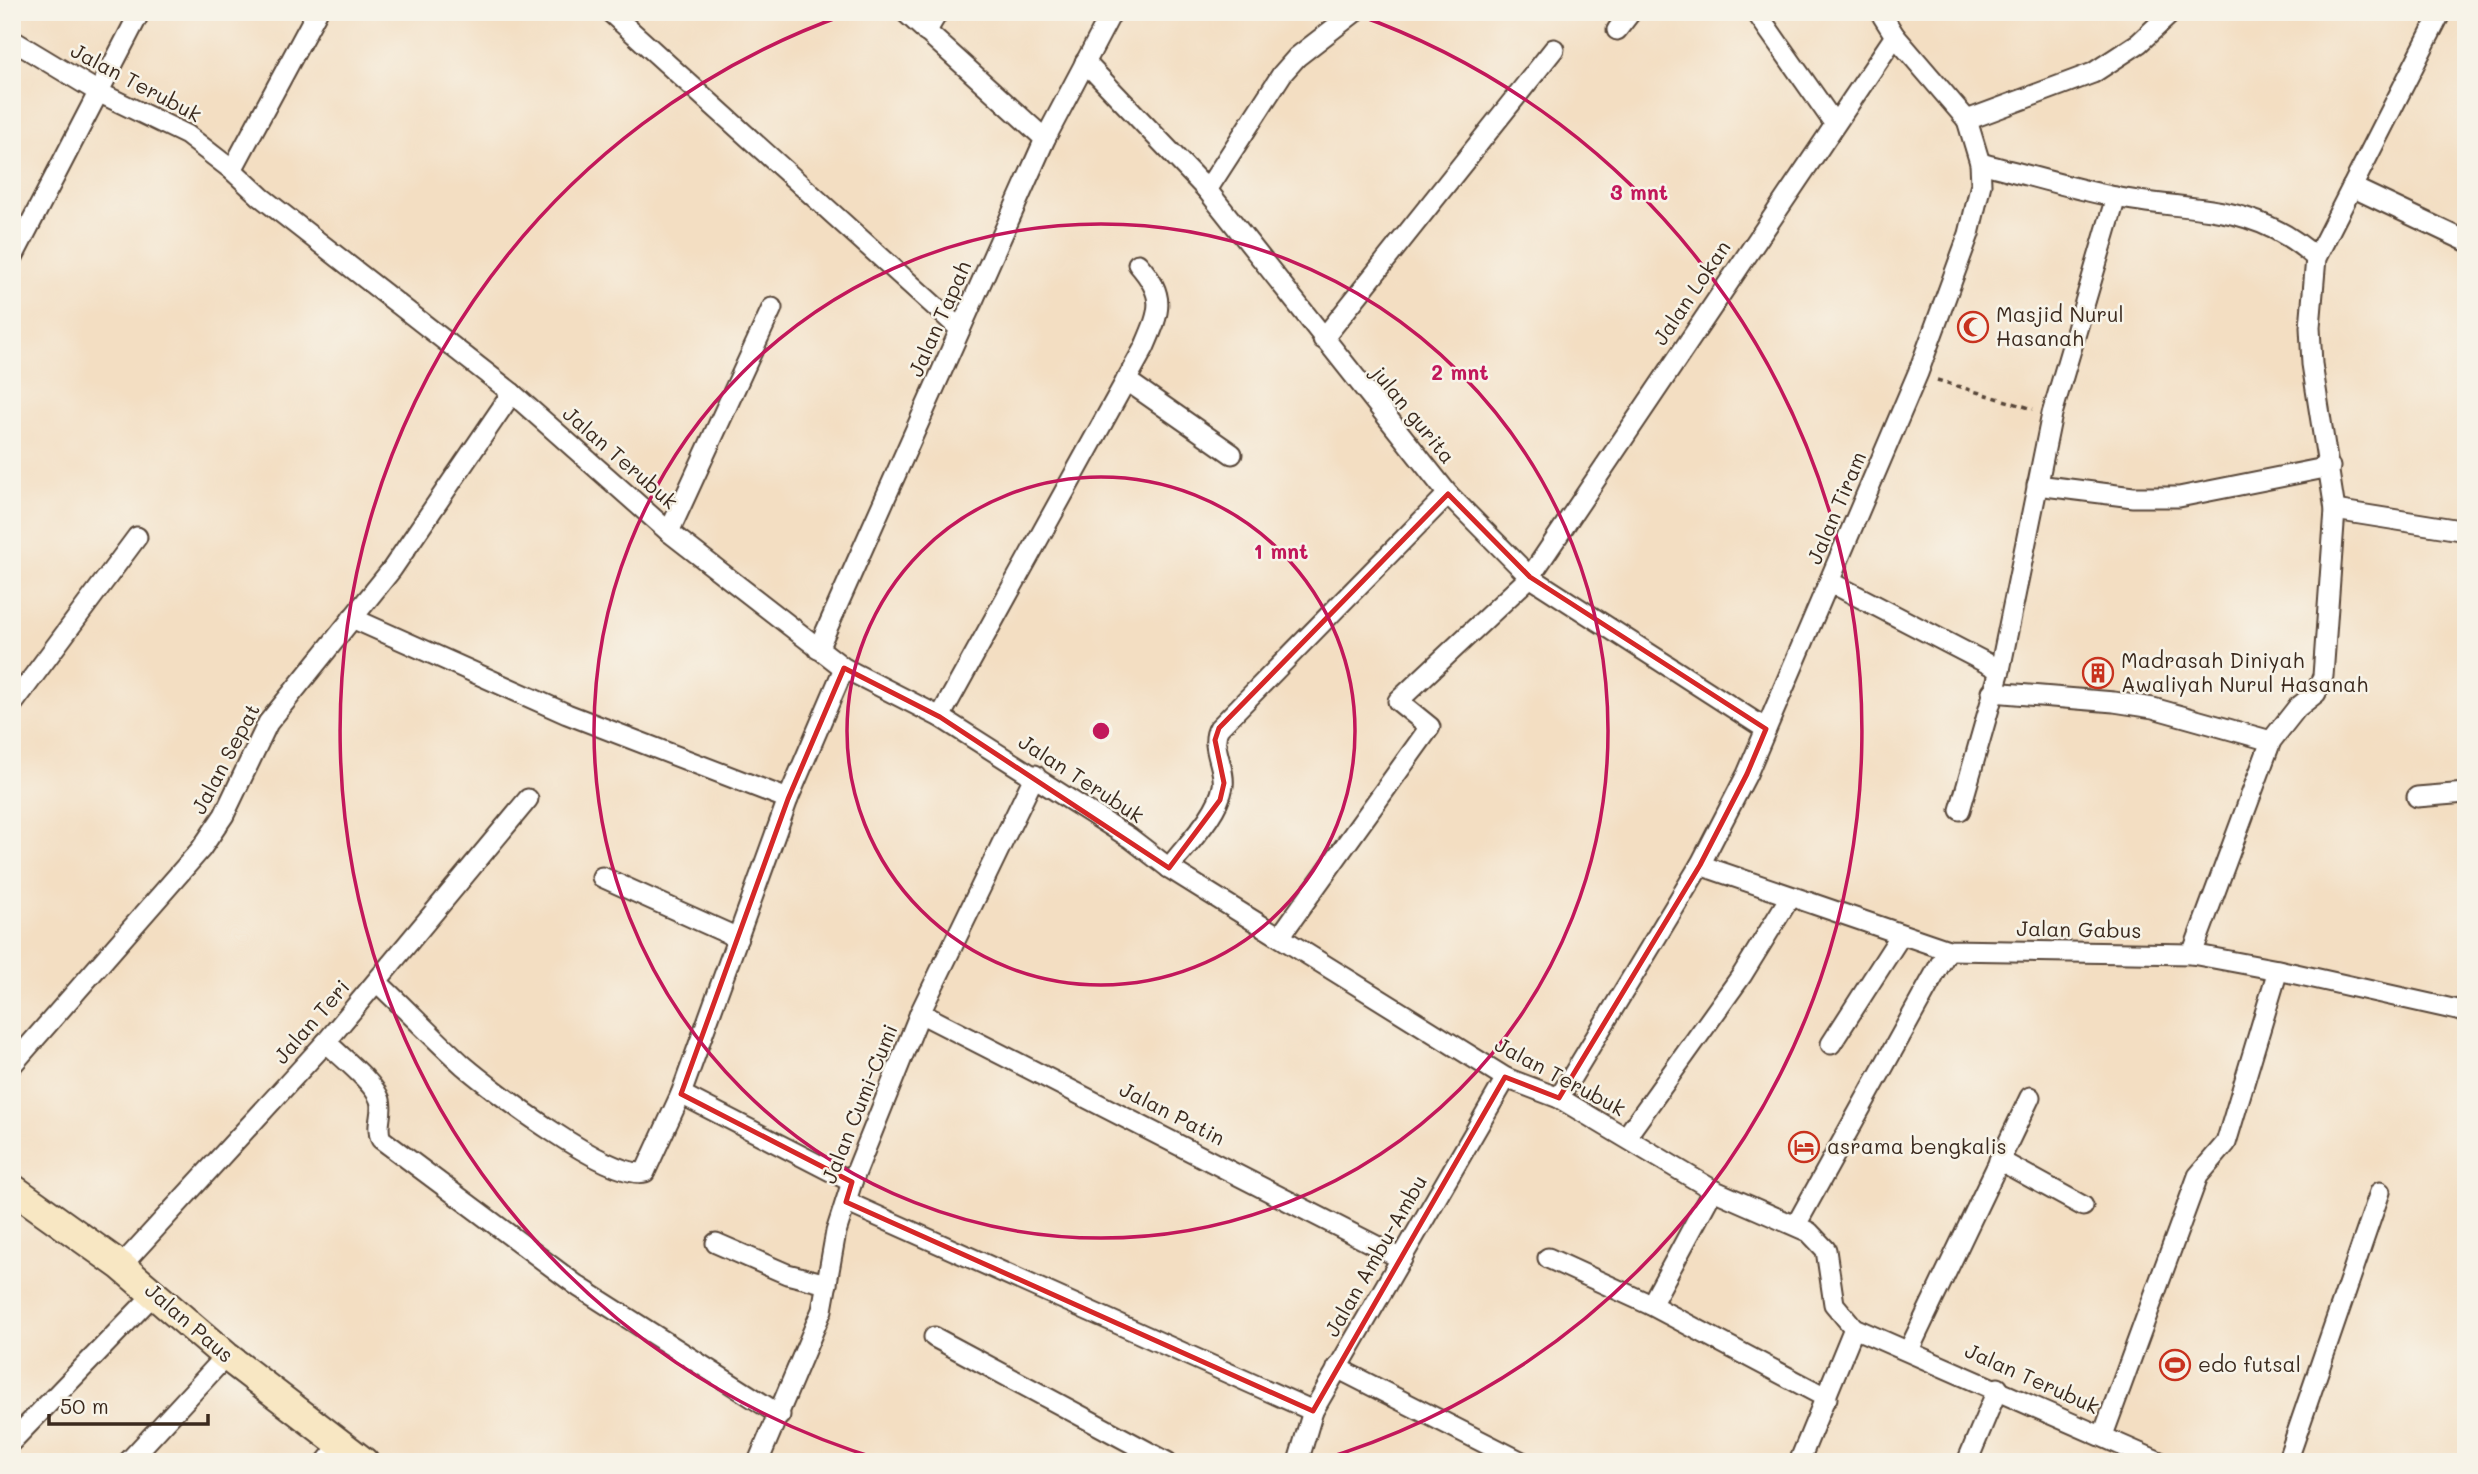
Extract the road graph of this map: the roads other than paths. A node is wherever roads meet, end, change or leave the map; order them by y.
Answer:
1 (140, 12) edge
2 (317, 12) edge
3 (610, 12) edge
4 (905, 12) edge
5 (938, 12) edge
6 (1112, 12) edge
7 (1355, 12) edge
8 (1631, 12) edge
9 (1756, 12) edge
10 (1880, 12) edge
11 (2172, 12) edge
12 (2441, 12) edge
13 (1616, 30) dead end
14 (926, 32) junction
15 (1895, 36) junction
16 (12, 40) edge
17 (1554, 49) dead end
18 (1085, 62) junction
19 (100, 93) junction
20 (1967, 120) junction
21 (1833, 124) junction
22 (1045, 139) junction
23 (1980, 163) junction
24 (232, 170) junction
25 (2352, 187) junction
26 (1207, 190) junction
27 (2116, 197) junction
28 (2466, 241) edge
29 (2316, 258) junction
30 (12, 259) edge
31 (1138, 264) dead end
32 (772, 308) dead end
33 (960, 329) junction
34 (1324, 339) junction
35 (1126, 380) junction
36 (512, 393) junction
37 (1232, 454) dead end
38 (2330, 467) junction
39 (2037, 485) junction
40 (1448, 494) junction
41 (2335, 510) junction
42 (2466, 531) edge
43 (669, 532) junction
44 (137, 537) dead end
45 (1530, 577) junction
46 (1830, 582) junction
47 (352, 618) junction
48 (818, 649) junction
49 (844, 668) junction
50 (2000, 670) junction
51 (1992, 692) junction
52 (12, 705) edge
53 (940, 717) junction
54 (1766, 729) junction
55 (2271, 741) junction
56 (1035, 775) junction
57 (2466, 793) edge
58 (2417, 797) dead end
59 (528, 799) dead end
60 (788, 799) junction
61 (1960, 810) dead end
62 (1700, 865) junction
63 (1169, 868) junction
64 (602, 877) dead end
65 (1790, 897) junction
66 (1281, 935) junction
67 (1901, 935) junction
68 (738, 938) junction
69 (1948, 950) junction
70 (2192, 954) junction
71 (2278, 970) junction
72 (377, 982) junction
73 (2466, 1012) edge
74 (920, 1013) junction
75 (326, 1042) junction
76 (1831, 1044) dead end
77 (12, 1065) edge
78 (1506, 1078) junction
79 (681, 1094) junction
80 (2030, 1097) dead end
81 (1559, 1098) junction
82 (1626, 1137) junction
83 (1999, 1160) junction
84 (852, 1182) junction
85 (12, 1188) edge
86 (1713, 1189) junction
87 (2380, 1192) dead end
88 (846, 1202) junction
89 (2083, 1206) dead end
90 (1796, 1225) junction
91 (716, 1243) dead end
92 (1548, 1258) dead end
93 (1402, 1259) junction
94 (121, 1266) junction
95 (827, 1284) junction
96 (155, 1293) junction
97 (1651, 1305) junction
98 (1854, 1328) junction
99 (934, 1337) dead end
100 (1909, 1350) junction
101 (226, 1356) junction
102 (1337, 1368) junction
103 (1998, 1388) junction
104 (1827, 1398) junction
105 (1313, 1412) junction
106 (780, 1415) junction
107 (2103, 1435) junction
108 (12, 1441) edge
109 (332, 1454) edge
110 (128, 1462) edge
111 (363, 1462) edge
112 (758, 1462) edge
113 (1167, 1462) edge
114 (1298, 1462) edge
115 (1522, 1462) edge
116 (1800, 1462) edge
117 (1967, 1462) edge
118 (2160, 1462) edge
119 (2287, 1462) edge

1 - 19 street
2 - 24 street
3 - 33 street
4 - 14 street
5 - 14 street
6 - 18 street, Jalan Tapah
7 - 26 street
8 - 13 street
9 - 21 street
10 - 15 street
11 - 20 street
12 - 25 street
14 - 22 street
15 - 20 street
15 - 21 street, Jalan Lokan
16 - 19 street, Jalan Terubuk
17 - 34 street
18 - 22 street, Jalan Tapah
18 - 26 street, julan gurita
19 - 24 street, Jalan Terubuk
19 - 30 street
20 - 23 street, Jalan Tiram
21 - 45 street, Jalan Lokan
22 - 33 street, Jalan Tapah
23 - 27 street
23 - 46 street, Jalan Tiram
24 - 36 street, Jalan Terubuk
25 - 28 street
25 - 29 street
26 - 34 street, julan gurita
27 - 29 street
27 - 39 street
29 - 38 street
31 - 35 street
32 - 43 street
33 - 48 street, Jalan Tapah
34 - 40 street, julan gurita
35 - 37 street
35 - 53 street
36 - 43 street, Jalan Terubuk
36 - 47 street, Jalan Sepat
38 - 39 street
38 - 41 street
39 - 50 street
40 - 45 street, julan gurita
40 - 63 street
41 - 42 street
41 - 55 street
43 - 48 street, Jalan Terubuk
44 - 52 street
45 - 54 street, julan gurita
45 - 66 street, Jalan Lokan
46 - 50 street
46 - 54 street, Jalan Tiram
47 - 60 street
47 - 77 street, Jalan Sepat
48 - 49 street, Jalan Terubuk
49 - 53 street, Jalan Terubuk
49 - 60 street
50 - 51 street
51 - 55 street
51 - 61 street
53 - 56 street, Jalan Terubuk
54 - 62 street, Jalan Tiram
55 - 70 street
56 - 63 street, Jalan Terubuk
56 - 74 street, Jalan Cumi-Cumi
57 - 58 street
59 - 72 street, Jalan Teri
60 - 68 street
62 - 65 street, Jalan Gabus
62 - 81 street, Jalan Tiram
63 - 66 street, Jalan Terubuk
64 - 68 street
65 - 67 street, Jalan Gabus
65 - 82 street
66 - 78 street, Jalan Terubuk
67 - 69 street, Jalan Gabus
67 - 76 street
68 - 79 street
69 - 70 street, Jalan Gabus
69 - 90 street
70 - 71 street, Jalan Gabus
71 - 73 street, Jalan Gabus
71 - 107 street
72 - 75 street, Jalan Teri
72 - 79 street
74 - 84 street, Jalan Cumi-Cumi
74 - 93 street, Jalan Patin
75 - 94 street, Jalan Teri
75 - 106 street
78 - 81 street, Jalan Terubuk
78 - 93 street, Jalan Ambu-Ambu
79 - 84 street
80 - 83 street
81 - 82 street, Jalan Terubuk
82 - 86 street, Jalan Terubuk
83 - 89 street
83 - 100 street
84 - 88 street, Jalan Cumi-Cumi
85 - 94 main road, Jalan Paus
86 - 90 street, Jalan Terubuk
86 - 97 street
87 - 119 street
88 - 95 street, Jalan Cumi-Cumi
88 - 105 street
90 - 98 street, Jalan Terubuk
91 - 95 street
92 - 97 street
93 - 102 street, Jalan Ambu-Ambu
94 - 96 main road, Jalan Paus
95 - 106 street, Jalan Cumi-Cumi
96 - 101 main road, Jalan Paus
96 - 108 street
97 - 104 street
98 - 100 street, Jalan Terubuk
98 - 104 street
99 - 113 street
100 - 103 street, Jalan Terubuk
101 - 109 main road, Jalan Paus
101 - 110 street
102 - 105 street, Jalan Ambu-Ambu
102 - 115 street
103 - 107 street, Jalan Terubuk
103 - 117 street
104 - 116 street
105 - 114 street, Jalan Ambu-Ambu
106 - 112 street, Jalan Cumi-Cumi
107 - 118 street, Jalan Terubuk
109 - 111 main road, Jalan Paus

